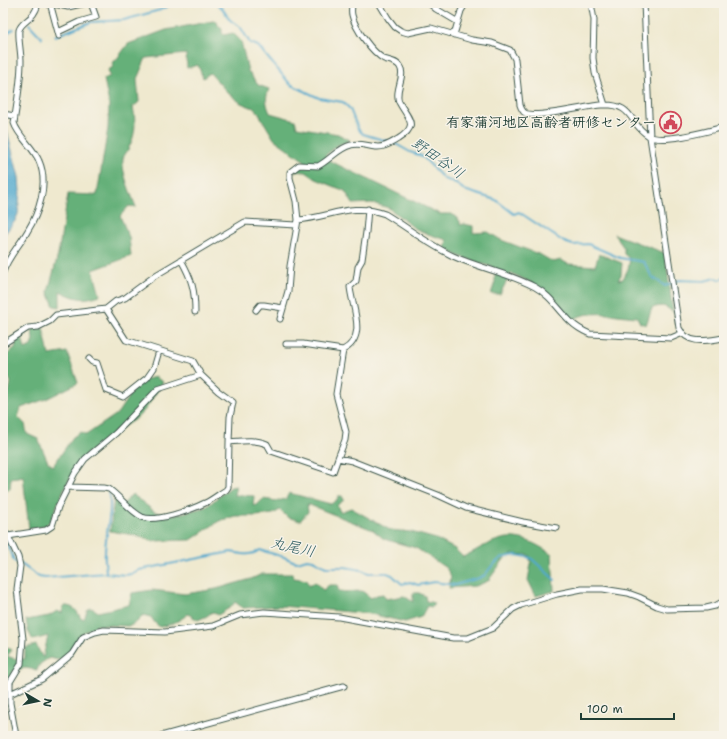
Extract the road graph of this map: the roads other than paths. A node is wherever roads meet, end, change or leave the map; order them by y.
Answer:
1 (38, 3) edge
2 (50, 3) edge
3 (86, 3) edge
4 (91, 3) edge
5 (352, 3) edge
6 (379, 3) edge
7 (429, 3) edge
8 (466, 3) edge
9 (591, 3) edge
10 (644, 3) edge
11 (458, 22) junction
12 (454, 35) junction
13 (605, 105) junction
14 (3, 114) edge
15 (15, 116) junction
16 (724, 127) edge
17 (650, 137) junction
18 (368, 209) junction
19 (298, 220) junction
20 (296, 226) junction
21 (181, 260) junction
22 (3, 272) edge
23 (283, 308) junction
24 (106, 309) junction
25 (256, 310) dead end
26 (195, 312) dead end
27 (280, 319) dead end
28 (683, 333) junction
29 (724, 338) edge
30 (3, 344) edge
31 (286, 344) dead end
32 (343, 350) junction
33 (159, 351) junction
34 (89, 359) dead end
35 (201, 375) junction
36 (228, 442) junction
37 (338, 458) junction
38 (68, 487) junction
39 (557, 528) dead end
40 (3, 529) edge
41 (8, 536) junction
42 (724, 601) edge
43 (344, 686) dead end
44 (10, 694) junction
45 (16, 736) edge
46 (161, 736) edge

1 - 15 street
2 - 3 street
2 - 4 street
5 - 19 street
6 - 12 street
7 - 11 street
8 - 11 street
9 - 13 street
10 - 17 street
11 - 12 street
12 - 13 street
13 - 17 street
14 - 15 street
15 - 22 street
16 - 17 street
17 - 28 street
18 - 19 street
18 - 28 street
18 - 32 street
19 - 20 street
20 - 21 street
20 - 23 street
21 - 24 street
21 - 26 street
23 - 25 street
23 - 27 street
24 - 30 street
24 - 33 street
28 - 29 street
31 - 32 street
32 - 37 street
33 - 34 street
33 - 35 street
35 - 36 street
35 - 38 street
36 - 37 street
36 - 38 street
37 - 39 street
38 - 41 street
40 - 41 street
41 - 44 street
42 - 44 street
43 - 46 street
44 - 45 street

